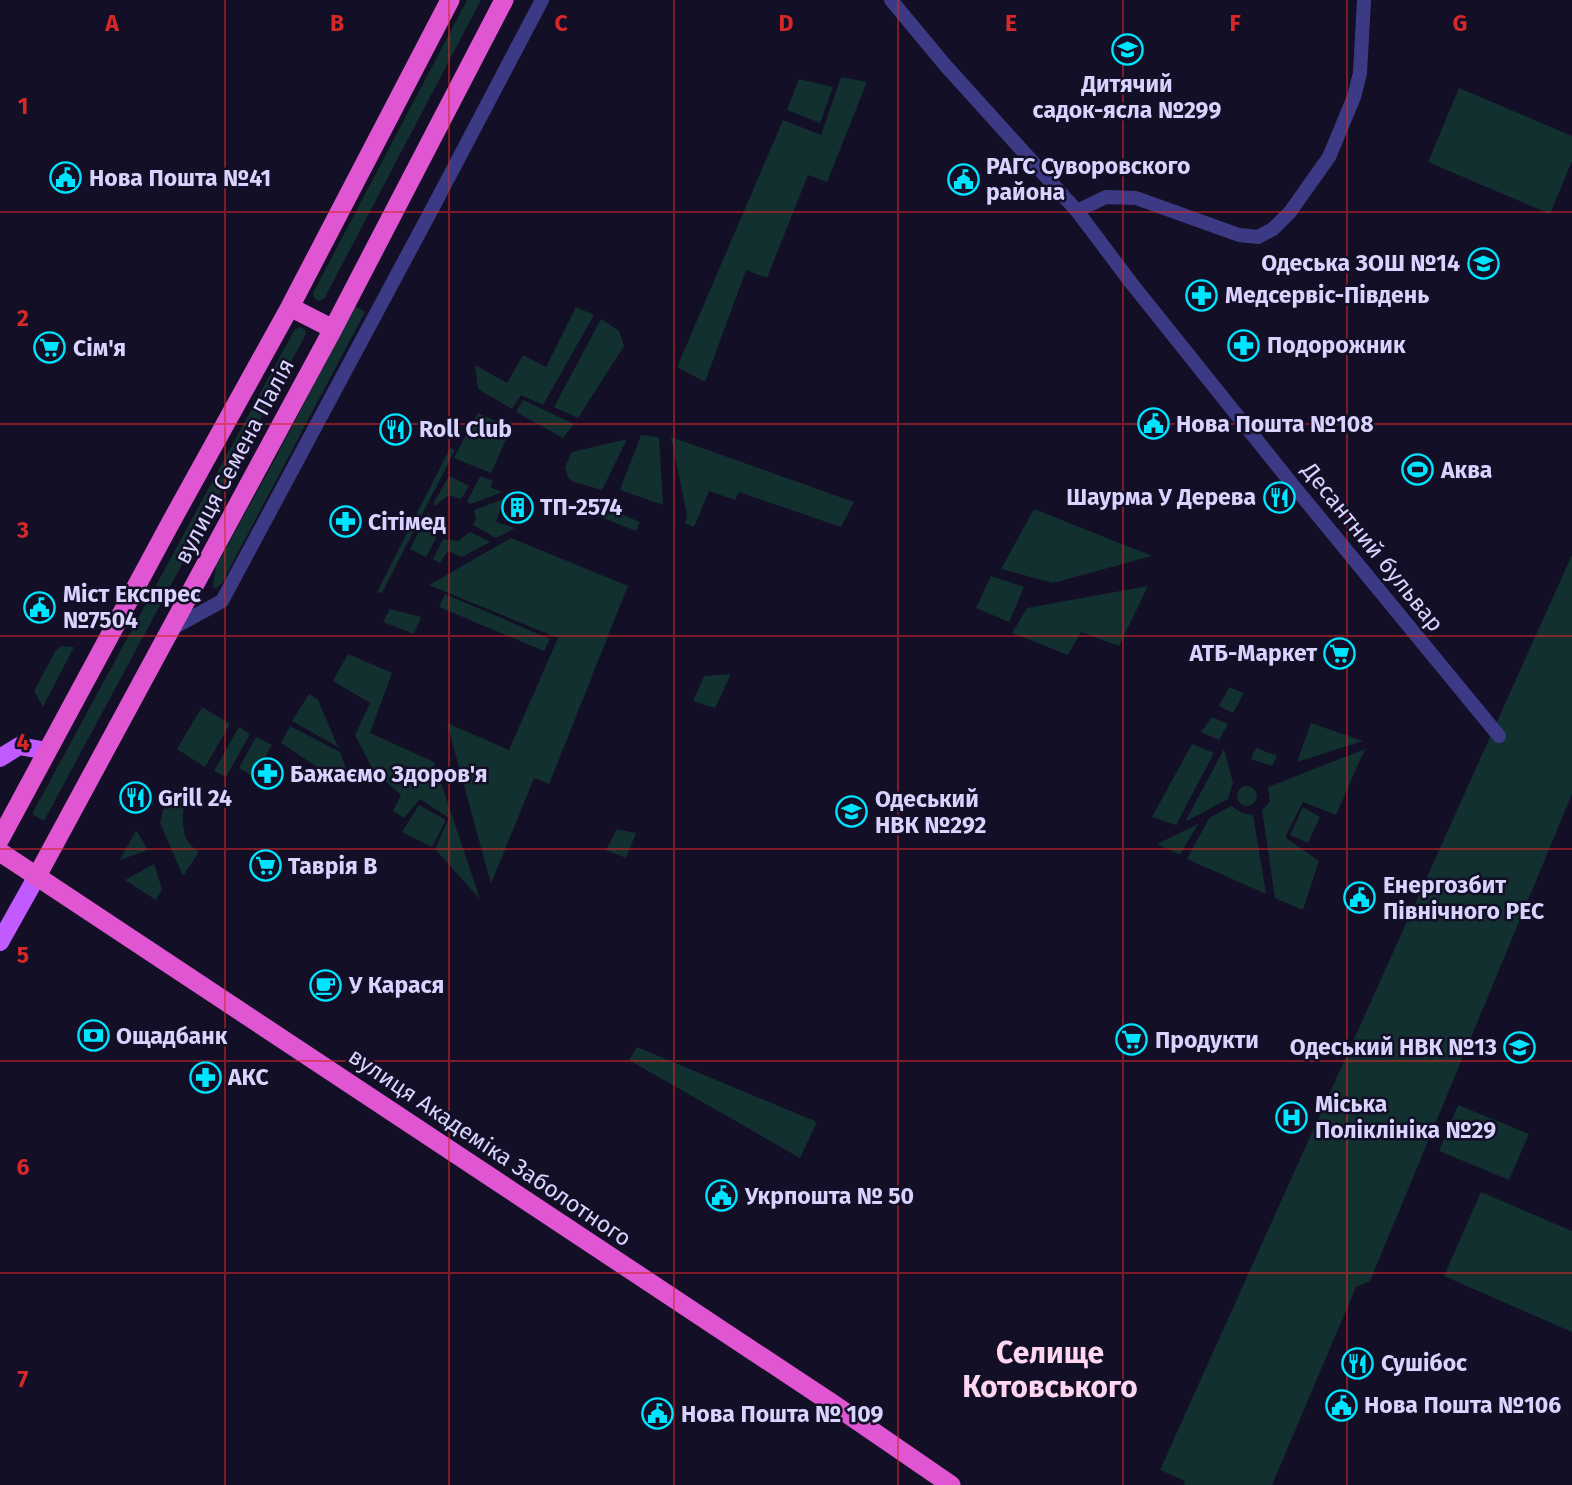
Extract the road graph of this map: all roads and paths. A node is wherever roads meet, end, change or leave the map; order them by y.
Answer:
1 (450, 0) edge
2 (504, 0) edge
3 (542, 0) edge
4 (891, 0) edge
5 (1364, 0) edge
6 (1077, 211) junction
7 (290, 307) junction
8 (333, 329) junction
9 (171, 629) junction
10 (1499, 736) dead end
11 (47, 751) junction
12 (0, 758) edge
13 (0, 839) edge
14 (0, 852) edge
15 (37, 876) junction
16 (0, 942) edge
17 (951, 1485) edge

1 - 7 highway, вулиця Семена Палія
2 - 8 highway, вулиця Семена Палія
3 - 9 street
4 - 6 street, Десантний бульвар
5 - 6 street
6 - 10 street, Десантний бульвар
7 - 8 highway
7 - 11 highway, вулиця Семена Палія
8 - 9 highway, вулиця Семена Палія
9 - 15 highway, вулиця Семена Палія
11 - 12 main road
11 - 13 highway, вулиця Семена Палія
14 - 15 highway, вулиця Академіка Заболотного
15 - 16 main road, вулиця Семена Палія
15 - 17 highway, вулиця Академіка Заболотного

